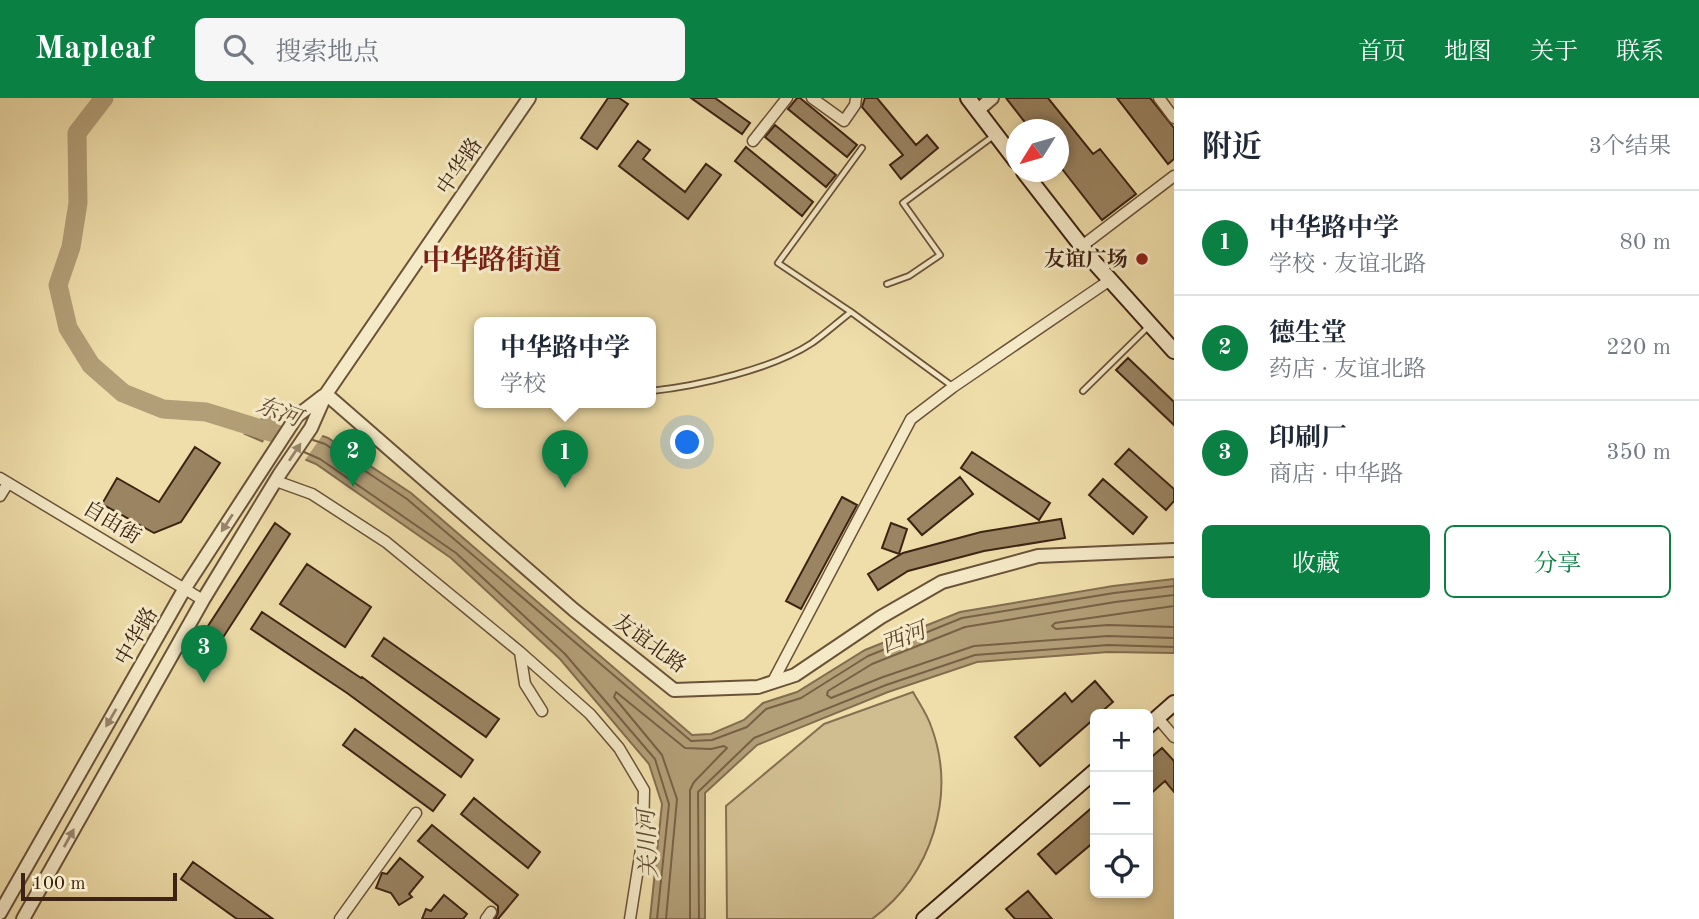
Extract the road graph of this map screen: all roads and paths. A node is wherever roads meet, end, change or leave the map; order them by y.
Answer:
1 (528, 98) edge
2 (787, 98) edge
3 (812, 98) edge
4 (856, 98) edge
5 (968, 98) edge
6 (992, 98) edge
7 (1159, 98) edge
8 (977, 111) junction
9 (1174, 118) edge
10 (996, 134) junction
11 (753, 141) dead end
12 (1006, 147) edge
13 (862, 149) dead end
14 (1174, 176) edge
15 (1032, 182) edge
16 (1082, 246) junction
17 (1110, 280) junction
18 (887, 284) dead end
19 (851, 312) junction
20 (1150, 325) junction
21 (1174, 351) edge
22 (953, 387) junction
23 (656, 390) edge
24 (1083, 391) dead end
25 (326, 394) junction
26 (278, 478) junction
27 (4, 481) edge
28 (0, 496) edge
29 (1174, 550) edge
30 (185, 588) junction
31 (203, 600) junction
32 (520, 652) junction
33 (772, 683) junction
34 (1174, 703) edge
35 (541, 711) dead end
36 (1153, 722) edge
37 (1174, 737) edge
38 (1094, 772) edge
39 (416, 813) dead end
40 (0, 913) edge
41 (23, 919) edge
42 (340, 919) edge
43 (630, 919) edge
44 (924, 919) edge

1 - 25 street, 中华路
2 - 11 street
3 - 4 street
5 - 8 main road
6 - 8 street
7 - 9 street
8 - 10 main road
10 - 12 main road
10 - 18 lane
13 - 19 lane
14 - 16 street
15 - 16 main road
16 - 17 main road
17 - 20 main road
17 - 22 street
19 - 22 lane
19 - 23 lane
20 - 21 main road
20 - 24 lane
22 - 33 street
26 -> 25 street, 中华路
25 -> 30 street, 中华路
25 - 33 street, 友谊北路
26 - 31 street, 中华路
26 - 32 street
27 - 28 street
27 - 30 street, 自由街
29 - 33 street, 友谊北路
30 - 31 street, 自由街
30 -> 40 street, 中华路
41 -> 31 street, 中华路
32 - 35 street
32 - 43 street
34 - 36 main road
36 - 37 street
38 - 44 main road
39 - 42 street

